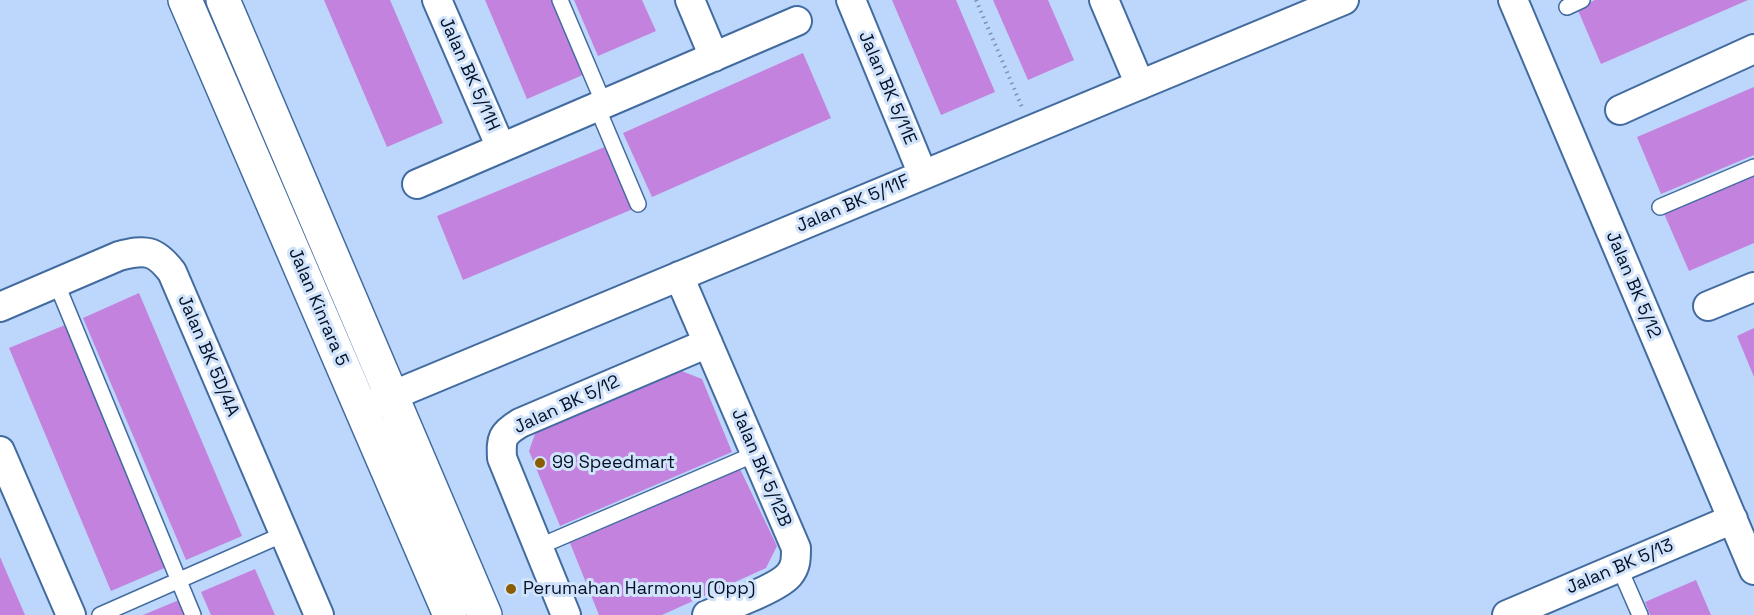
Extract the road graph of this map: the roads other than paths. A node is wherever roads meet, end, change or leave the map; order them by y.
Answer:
1 (185, 0) edge
2 (223, 0) edge
3 (437, 0) edge
4 (560, 0) edge
5 (690, 0) edge
6 (851, 0) edge
7 (1104, 0) edge
8 (1344, 0) edge
9 (1513, 0) edge
10 (1582, 0) edge
11 (1567, 7) dead end
12 (797, 21) dead end
13 (1754, 49) edge
14 (714, 57) junction
15 (1140, 85) junction
16 (601, 105) junction
17 (1620, 110) dead end
18 (501, 148) junction
19 (1754, 167) edge
20 (924, 175) junction
21 (417, 184) dead end
22 (638, 204) dead end
23 (1660, 207) dead end
24 (680, 276) junction
25 (56, 282) junction
26 (1754, 287) edge
27 (1708, 306) dead end
28 (0, 307) edge
29 (708, 344) junction
30 (392, 396) junction
31 (362, 409) junction
32 (0, 451) edge
33 (755, 454) junction
34 (1733, 519) junction
35 (284, 534) junction
36 (538, 547) junction
37 (1619, 567) junction
38 (1754, 570) edge
39 (178, 581) junction
40 (1516, 613) edge
41 (71, 615) edge
42 (100, 615) edge
43 (194, 615) edge
44 (318, 615) edge
45 (450, 615) edge
46 (485, 615) edge
47 (566, 615) edge
48 (707, 615) edge
49 (1640, 615) edge

1 - 31 main road, Jalan Kinrara 5
2 - 30 main road, Jalan Kinrara 5
3 - 18 street, Jalan BK 5/11H
4 - 16 lane
5 - 14 street
6 - 20 street, Jalan BK 5/11E
7 - 15 street
8 - 15 street, Jalan BK 5/11F
9 - 34 street, Jalan BK 5/12
10 - 11 lane
12 - 14 street
13 - 17 street
14 - 16 street
15 - 20 street, Jalan BK 5/11F
16 - 18 street
16 - 22 lane
18 - 21 street
19 - 23 lane
20 - 24 street, Jalan BK 5/11F
24 - 29 street, Jalan BK 5/12B
24 - 30 street, Jalan BK 5/11F
25 - 28 street, Jalan BK 5D/4A
25 - 35 street, Jalan BK 5D/4A
25 - 39 lane
26 - 27 street
29 - 33 street, Jalan BK 5/12B
29 - 36 street, Jalan BK 5/12
30 - 31 street, Jalan BK 5/11F
30 - 46 main road, Jalan Kinrara 5
31 - 45 main road, Jalan Kinrara 5
32 - 41 street
33 - 36 lane
33 - 48 street, Jalan BK 5/12B
34 - 37 street, Jalan BK 5/13
34 - 38 street, Jalan BK 5/12
35 - 39 lane
35 - 44 street, Jalan BK 5D/4A
36 - 47 street, Jalan BK 5/12
37 - 40 street, Jalan BK 5/13
37 - 49 lane
39 - 42 lane
39 - 43 lane

